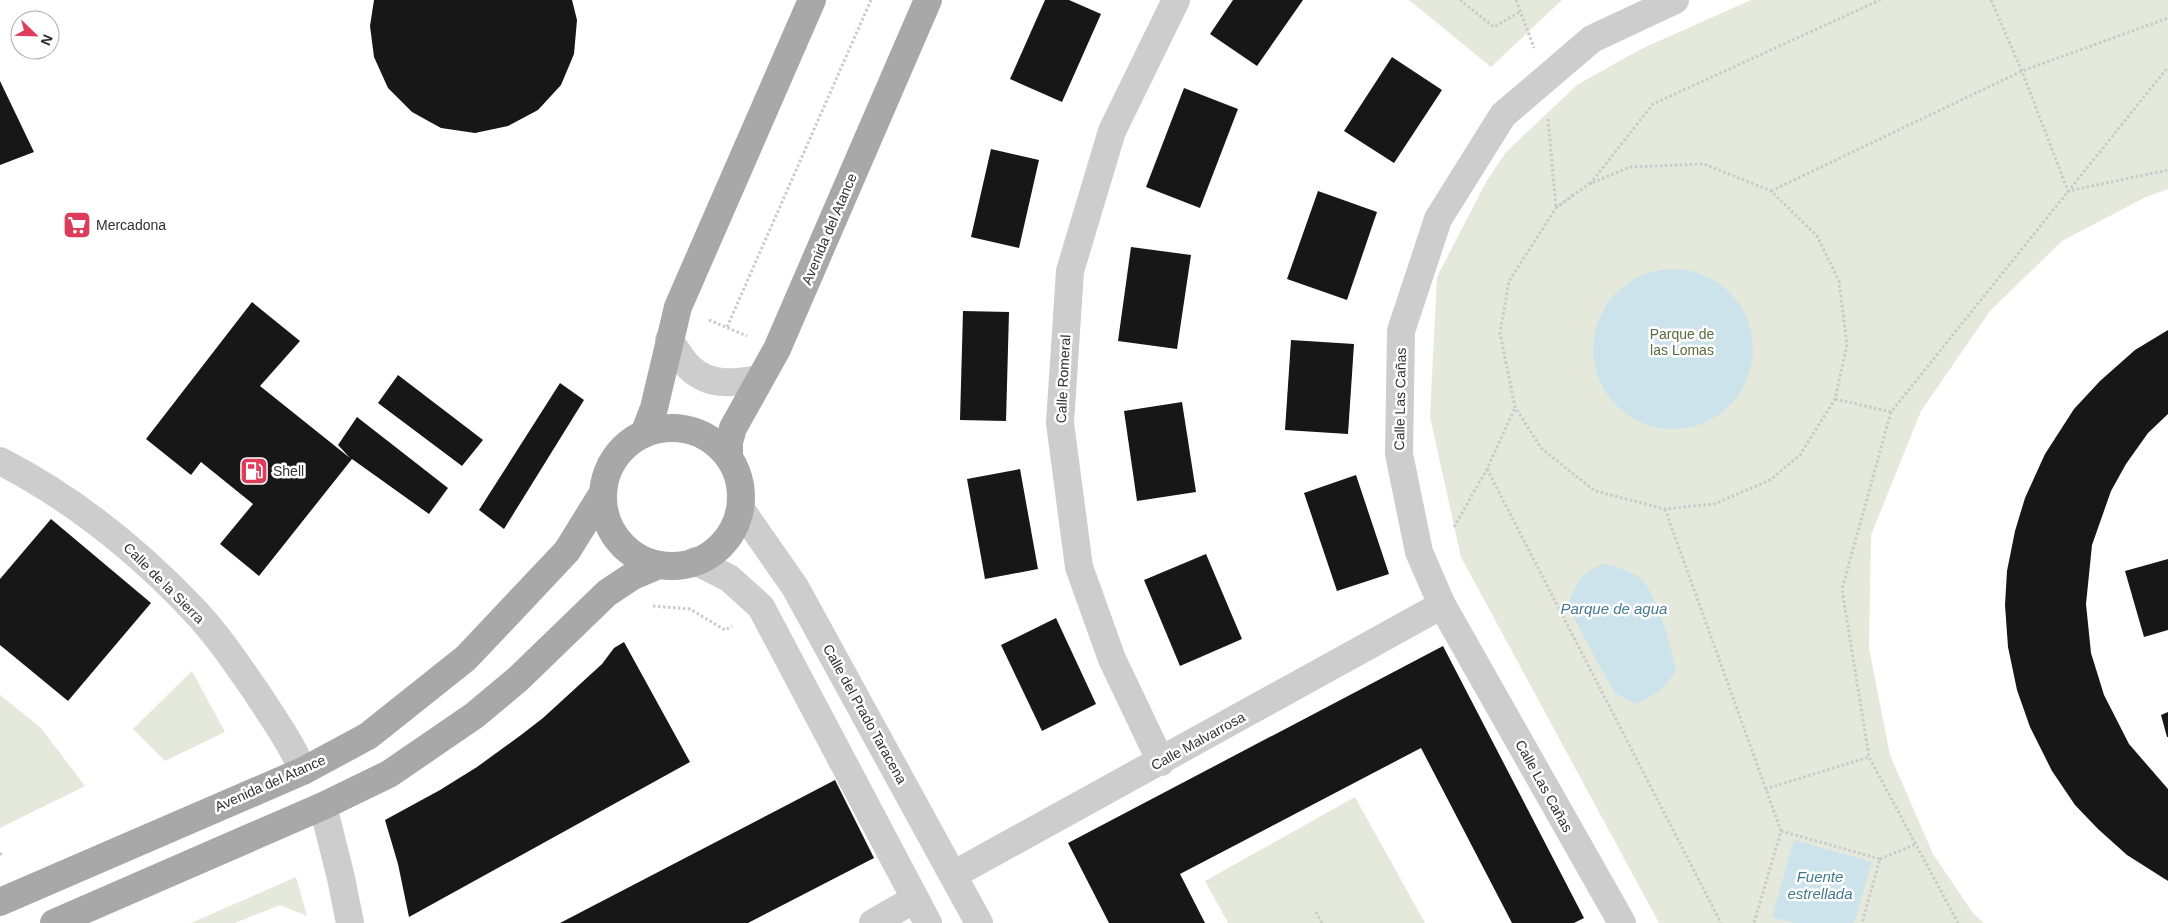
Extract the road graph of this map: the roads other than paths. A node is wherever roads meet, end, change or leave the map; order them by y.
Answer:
1 (812, 0) edge
2 (928, 0) edge
3 (1176, 0) edge
4 (1675, 0) edge
5 (669, 340) junction
6 (760, 380) junction
7 (644, 434) junction
8 (729, 455) junction
9 (0, 461) edge
10 (601, 496) junction
11 (742, 511) junction
12 (696, 561) junction
13 (658, 565) junction
14 (1442, 605) junction
15 (1161, 762) junction
16 (303, 771) junction
17 (323, 806) junction
18 (953, 875) junction
19 (915, 899) junction
20 (0, 902) edge
21 (54, 923) edge
22 (350, 923) edge
23 (874, 923) edge
24 (928, 923) edge
25 (979, 923) edge
26 (1622, 923) edge

1 - 5 main road
2 - 6 main road, Avenida del Atance
3 - 15 street, Calle Romeral
4 - 14 street, Calle Las Cañas
5 - 6 street
5 - 7 main road
6 - 8 main road, Avenida del Atance
7 - 8 main road
7 - 10 main road
8 - 11 main road
9 - 16 street, Calle de la Sierra
10 - 13 main road
10 - 16 main road, Avenida del Atance
11 - 12 main road
11 - 18 street, Calle del Prado Taracena
12 - 13 main road
12 - 19 street
13 - 17 main road
14 - 15 street, Calle Malvarrosa
14 - 26 street, Calle Las Cañas
15 - 18 street, Calle Malvarrosa
16 - 20 main road, Avenida del Atance
17 - 21 main road
17 - 22 street
18 - 25 street, Calle del Prado Taracena
19 - 23 street
19 - 24 street

